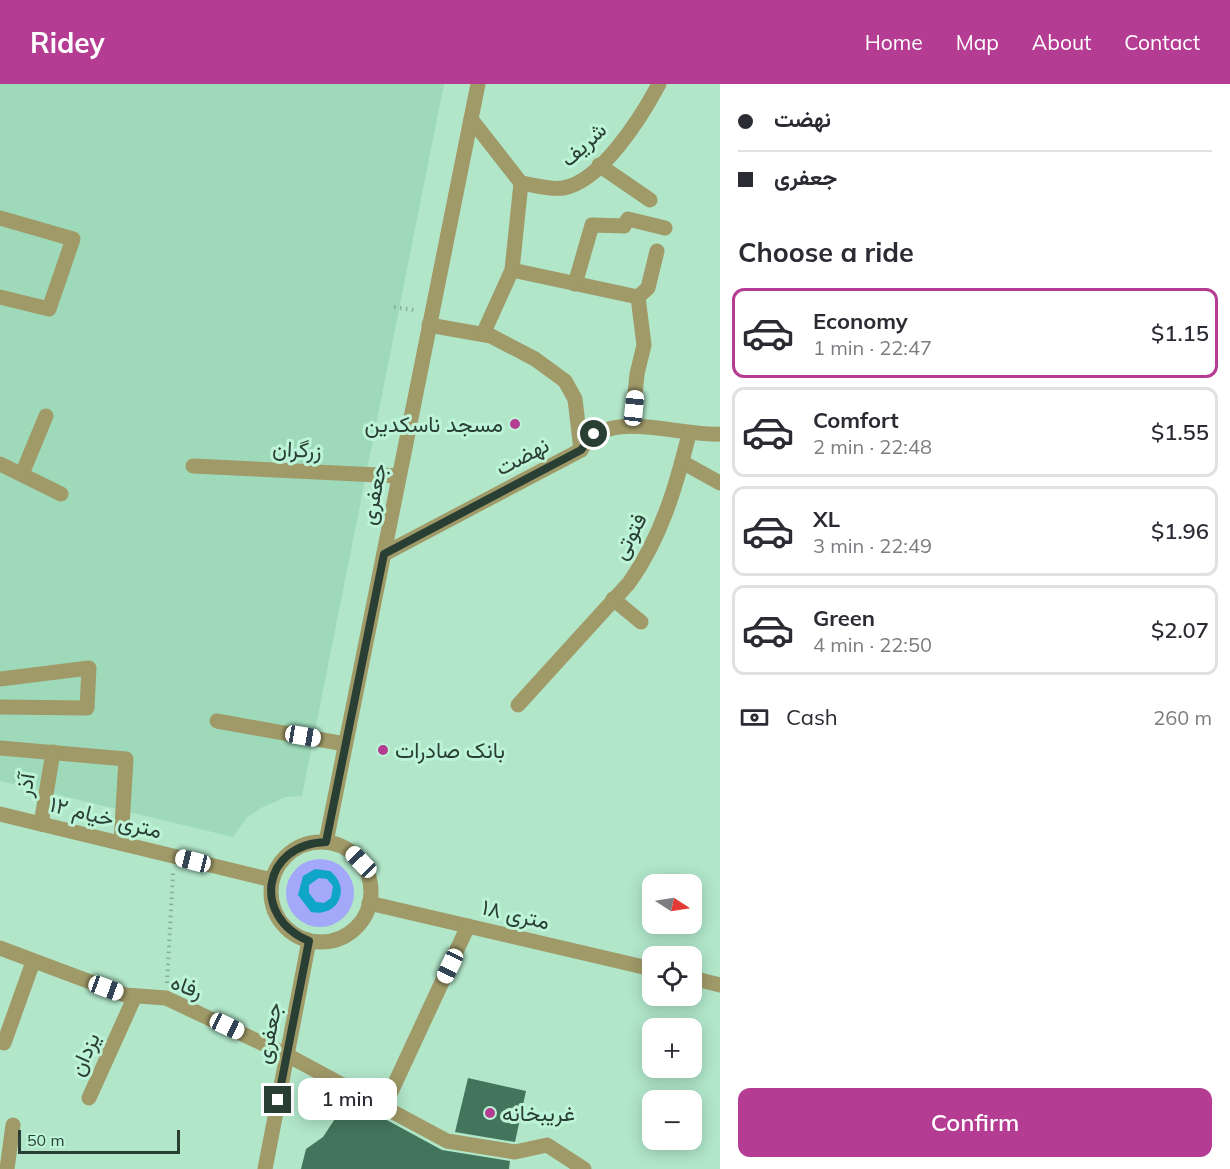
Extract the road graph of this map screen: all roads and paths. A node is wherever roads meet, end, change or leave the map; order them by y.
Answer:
1 (478, 84) edge
2 (659, 84) edge
3 (471, 119) junction
4 (599, 165) junction
5 (521, 183) junction
6 (650, 200) dead end
7 (0, 218) edge
8 (665, 228) dead end
9 (657, 251) dead end
10 (512, 270) junction
11 (575, 284) junction
12 (0, 297) edge
13 (638, 297) junction
14 (429, 325) junction
15 (483, 334) junction
16 (46, 416) dead end
17 (632, 426) junction
18 (689, 434) junction
19 (720, 434) edge
20 (581, 450) junction
21 (682, 462) junction
22 (0, 464) edge
23 (193, 466) dead end
24 (22, 474) junction
25 (399, 476) junction
26 (720, 483) edge
27 (61, 494) dead end
28 (384, 554) junction
29 (612, 599) junction
30 (641, 622) dead end
31 (0, 679) edge
32 (518, 705) dead end
33 (0, 706) edge
34 (217, 721) dead end
35 (345, 744) junction
36 (0, 748) edge
37 (53, 752) junction
38 (0, 814) edge
39 (41, 824) junction
40 (326, 842) junction
41 (121, 843) junction
42 (173, 856) junction
43 (272, 880) junction
44 (369, 903) junction
45 (468, 926) junction
46 (309, 941) junction
47 (0, 948) edge
48 (33, 962) junction
49 (642, 967) edge
50 (702, 980) edge
51 (720, 985) edge
52 (135, 996) junction
53 (166, 998) junction
54 (4, 1043) dead end
55 (287, 1054) junction
56 (89, 1098) dead end
57 (384, 1107) junction
58 (13, 1125) dead end
59 (7, 1169) edge
60 (265, 1169) edge
61 (584, 1169) edge

1 - 3 street, جعفری
2 - 4 street, شریف
3 - 5 street
3 - 14 street, جعفری
4 - 5 street, شریف
4 - 6 street
5 - 10 street
7 - 12 street
8 - 11 street
9 - 13 street
10 - 11 street
10 - 15 street
11 - 13 street
13 - 17 street
14 - 15 street
14 - 25 street, جعفری
15 - 20 street
16 - 24 street
17 - 18 street, نهضت
17 - 20 street, نهضت
18 - 19 street, نهضت
18 - 21 street, فتوتی
20 - 28 street, نهضت
21 - 26 street
21 - 29 street, فتوتی
22 - 24 street
23 - 25 street, زرگران
24 - 27 street
25 - 28 street, جعفری
28 - 35 street, جعفری
29 - 30 street
29 - 32 street, فتوتی
31 - 33 street
34 - 35 street
35 - 40 street, جعفری
36 - 37 street
37 - 39 street, آذر
37 - 41 street
38 - 39 street, ۱۲ متری خیام
39 - 41 street, ۱۲ متری خیام
40 - 43 street
40 - 44 street
41 - 42 street, ۱۲ متری خیام
42 - 43 street, ۱۲ متری خیام
42 - 53 path
43 - 46 street
44 - 45 street, ۱۸ متری
44 - 46 street
45 - 49 street, ۱۸ متری
45 - 57 street
46 - 55 street, جعفری
47 - 48 street, رفاه
48 - 52 street, رفاه
48 - 54 street
50 - 51 street
52 - 53 street, رفاه
52 - 56 street, یزدان
53 - 55 street, رفاه
55 - 57 street, رفاه
55 - 60 street, جعفری
57 - 61 street, رفاه
58 - 59 street

